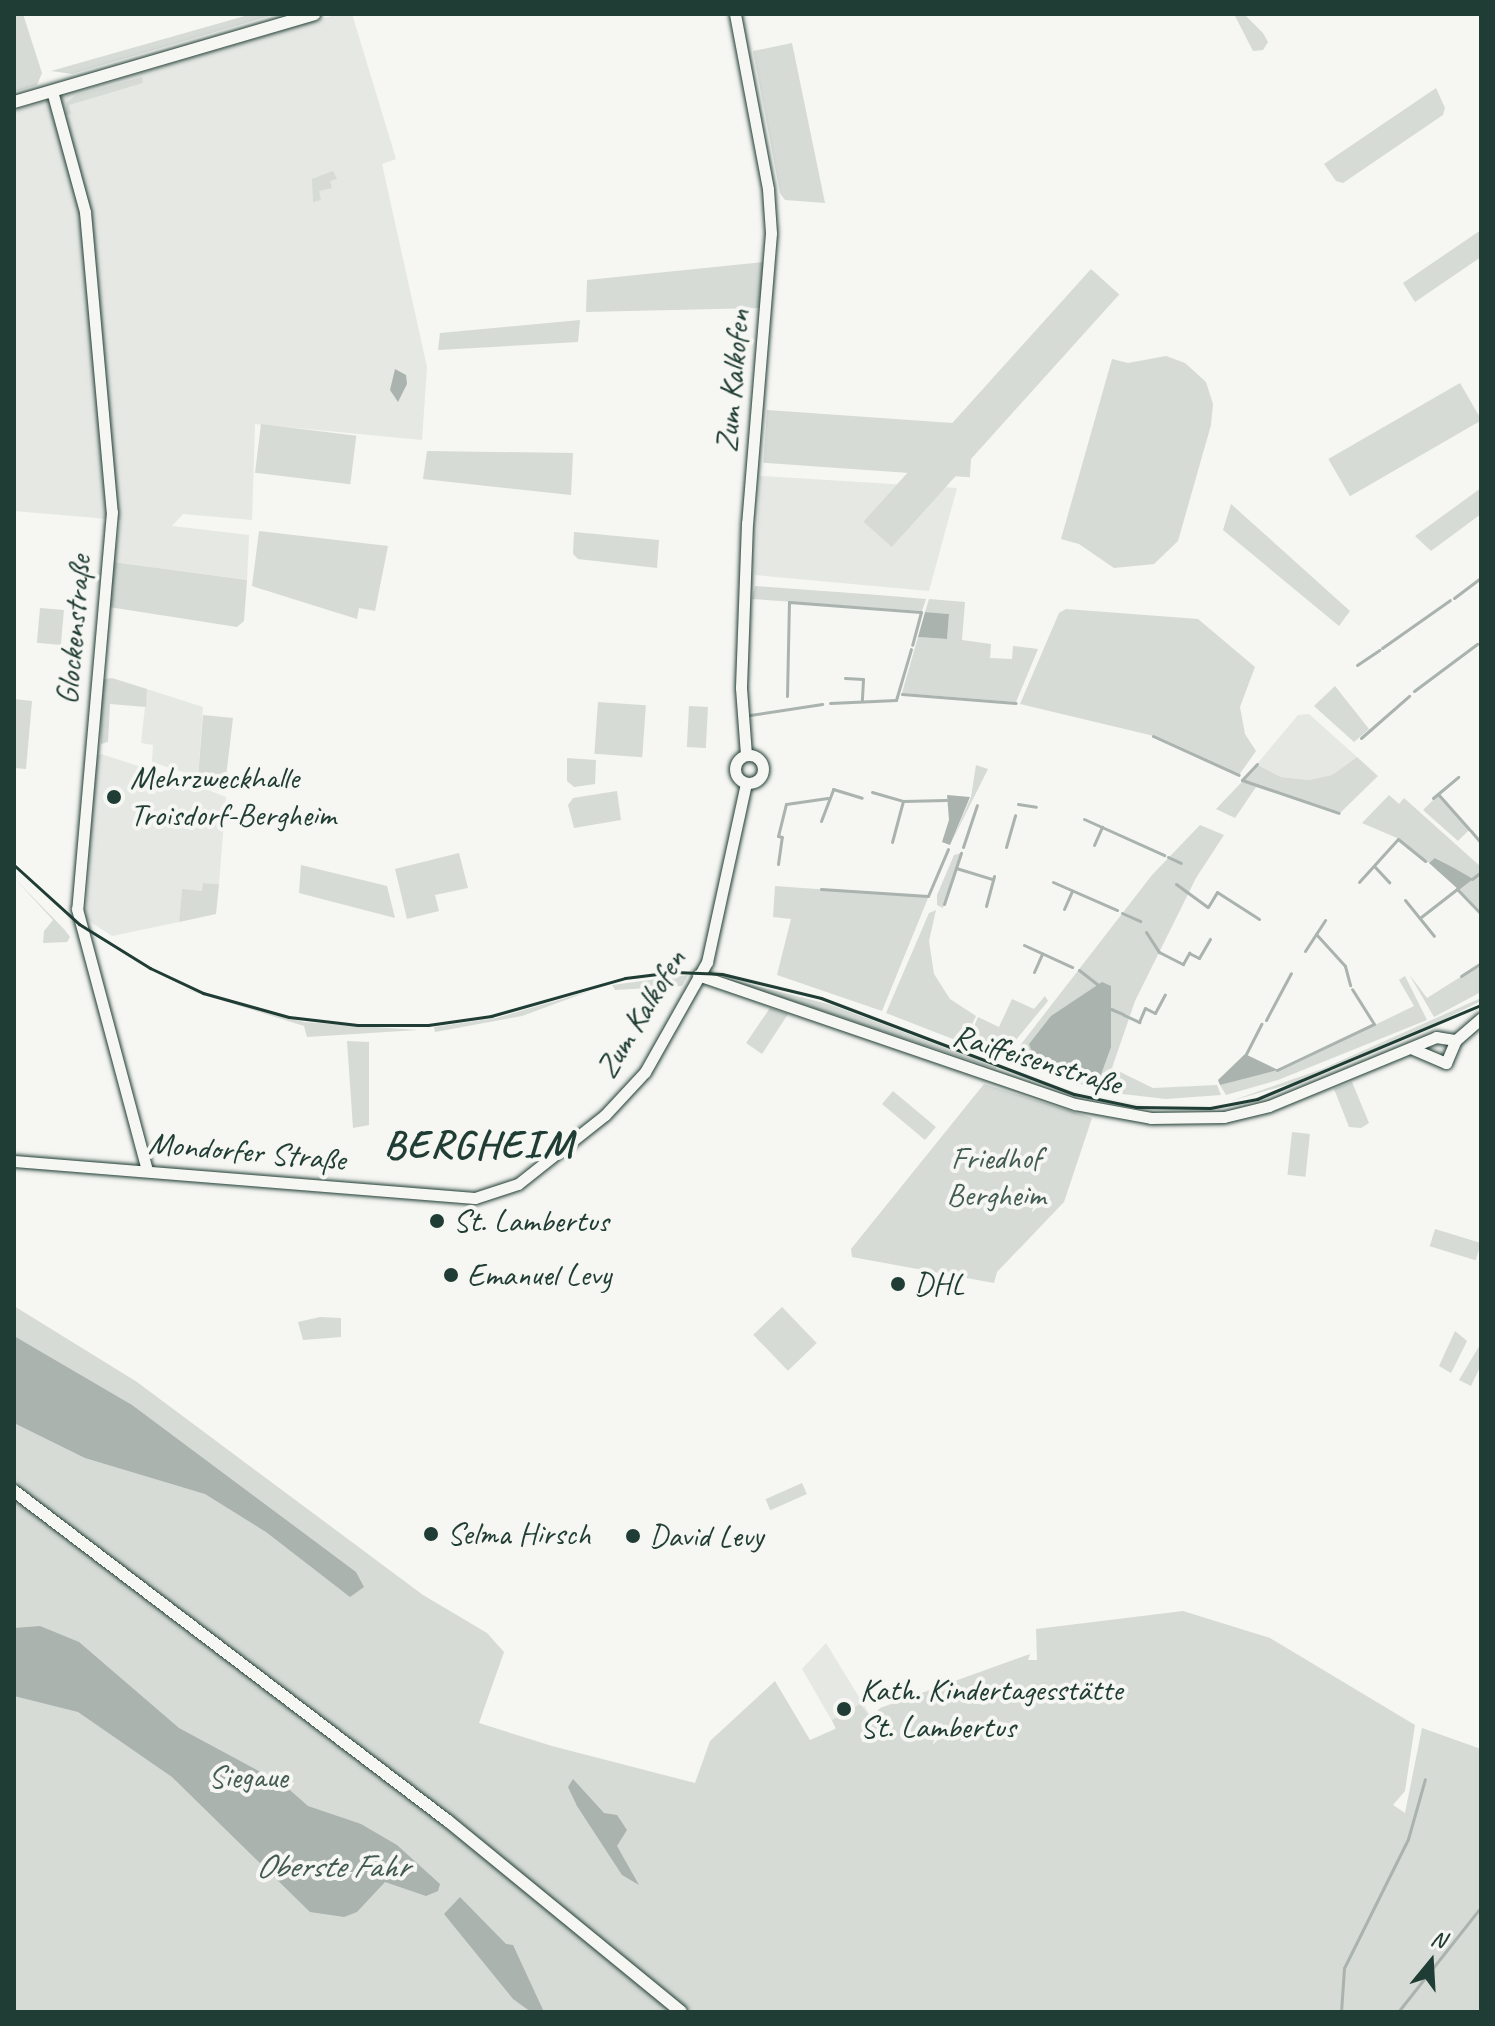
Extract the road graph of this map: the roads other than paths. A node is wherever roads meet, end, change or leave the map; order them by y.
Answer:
1 (314, 14) edge
2 (735, 14) edge
3 (52, 91) junction
4 (14, 102) edge
5 (746, 755) junction
6 (746, 783) junction
7 (698, 975) junction
8 (1481, 1018) edge
9 (1456, 1040) junction
10 (1411, 1049) junction
11 (14, 1161) edge
12 (147, 1170) junction
13 (475, 1198) joint
14 (14, 1491) edge
15 (681, 2012) edge

1 - 3 main road
2 - 5 street, Zum Kalkofen
3 - 4 main road
3 - 12 street, Glockenstraße
5 - 6 street
5 - 6 street
6 - 7 street, Zum Kalkofen
7 - 10 street, Raiffeisenstraße
7 - 13 street, Zum Kalkofen
8 - 9 street
9 - 10 street, Raiffeisenstraße
9 - 10 street
11 - 12 street, Mondorfer Straße
12 - 13 street, Mondorfer Straße
14 - 15 main road

